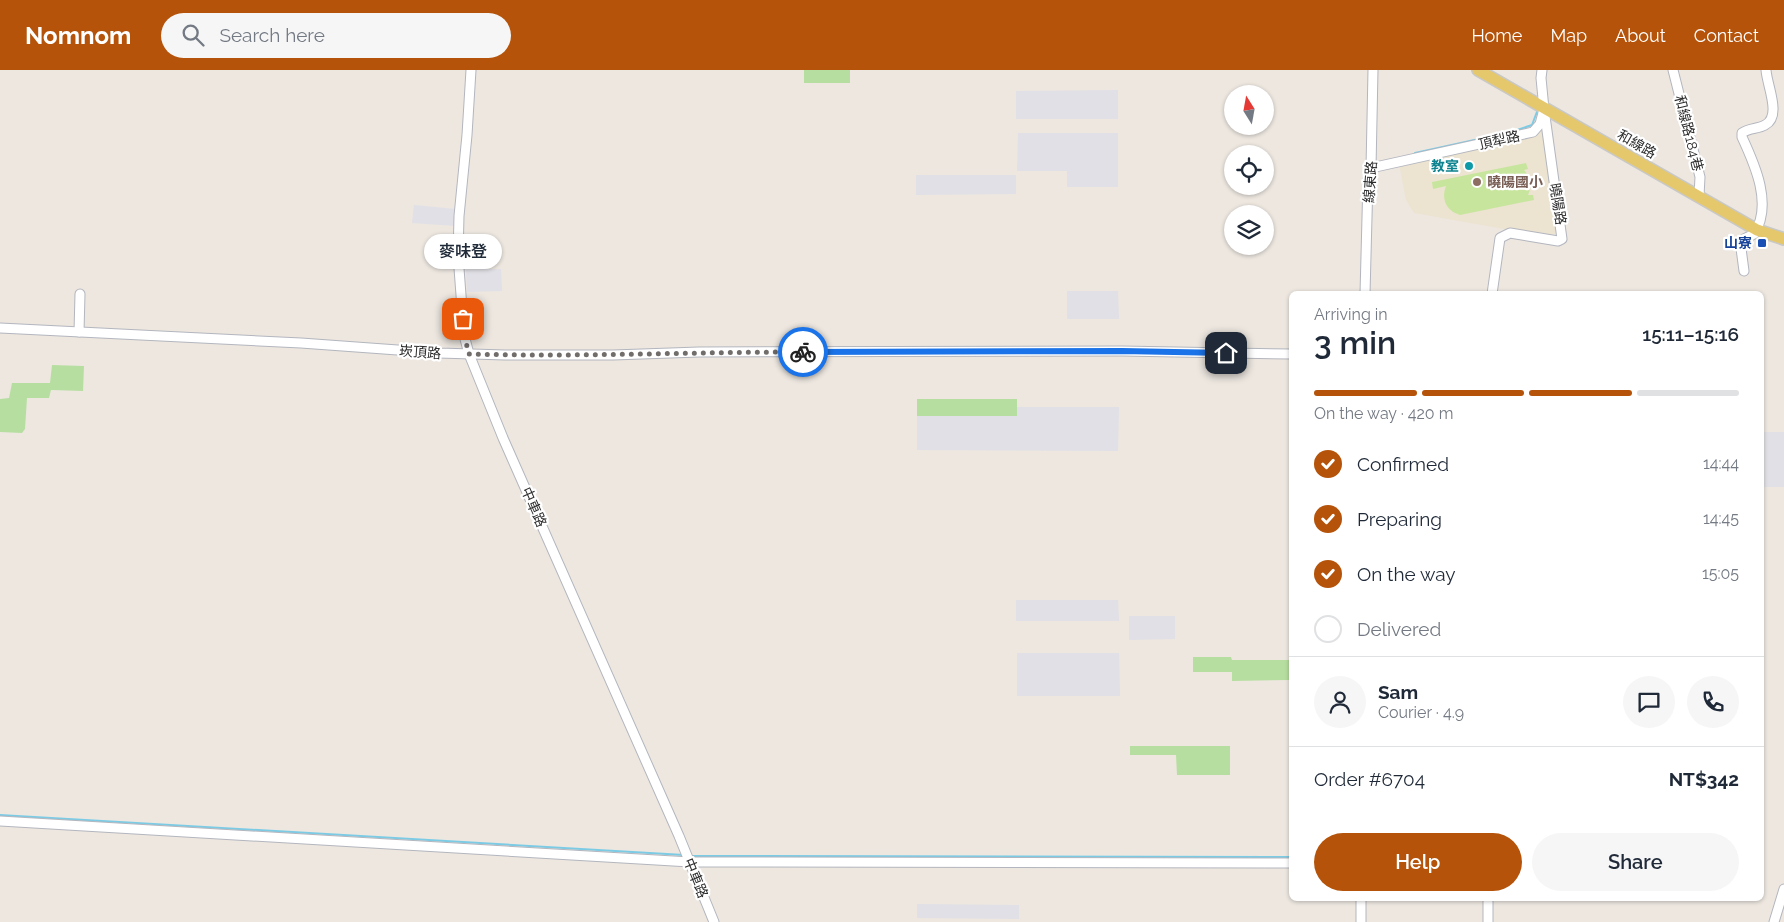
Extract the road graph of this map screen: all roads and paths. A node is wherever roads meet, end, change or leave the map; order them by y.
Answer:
1 (471, 70) edge
2 (1373, 70) edge
3 (1478, 70) edge
4 (1542, 70) edge
5 (1673, 70) edge
6 (1766, 70) edge
7 (1544, 109) junction
8 (1371, 168) junction
9 (1699, 196) junction
10 (1757, 230) junction
11 (1784, 239) edge
12 (1744, 271) dead end
13 (1365, 291) edge
14 (1492, 291) edge
15 (80, 294) dead end
16 (0, 328) edge
17 (79, 332) junction
18 (469, 354) junction
19 (1289, 354) edge
20 (0, 821) edge
21 (690, 862) junction
22 (1289, 863) edge
23 (1784, 889) edge
24 (1361, 901) edge
25 (1488, 901) edge
26 (714, 922) edge
27 (1361, 922) edge
28 (1488, 922) edge
29 (1774, 922) edge

1 - 18 street, 中車路
2 - 8 street, 線東路
3 - 7 main road, 和線路
4 - 7 street
5 - 9 street, 和線路184巷
6 - 10 street
7 - 8 street, 頂犁路
7 - 9 main road, 和線路
7 - 14 street, 曉陽路
8 - 13 street, 線東路
9 - 10 main road, 和線路
10 - 11 main road, 和線路
10 - 12 street
15 - 17 street
16 - 17 street, 崁頂路
17 - 18 street, 崁頂路
18 - 19 street, 崁頂路
18 - 21 street, 中車路
20 - 21 street
21 - 22 street
21 - 26 street, 中車路
23 - 29 street
24 - 27 street
25 - 28 street

